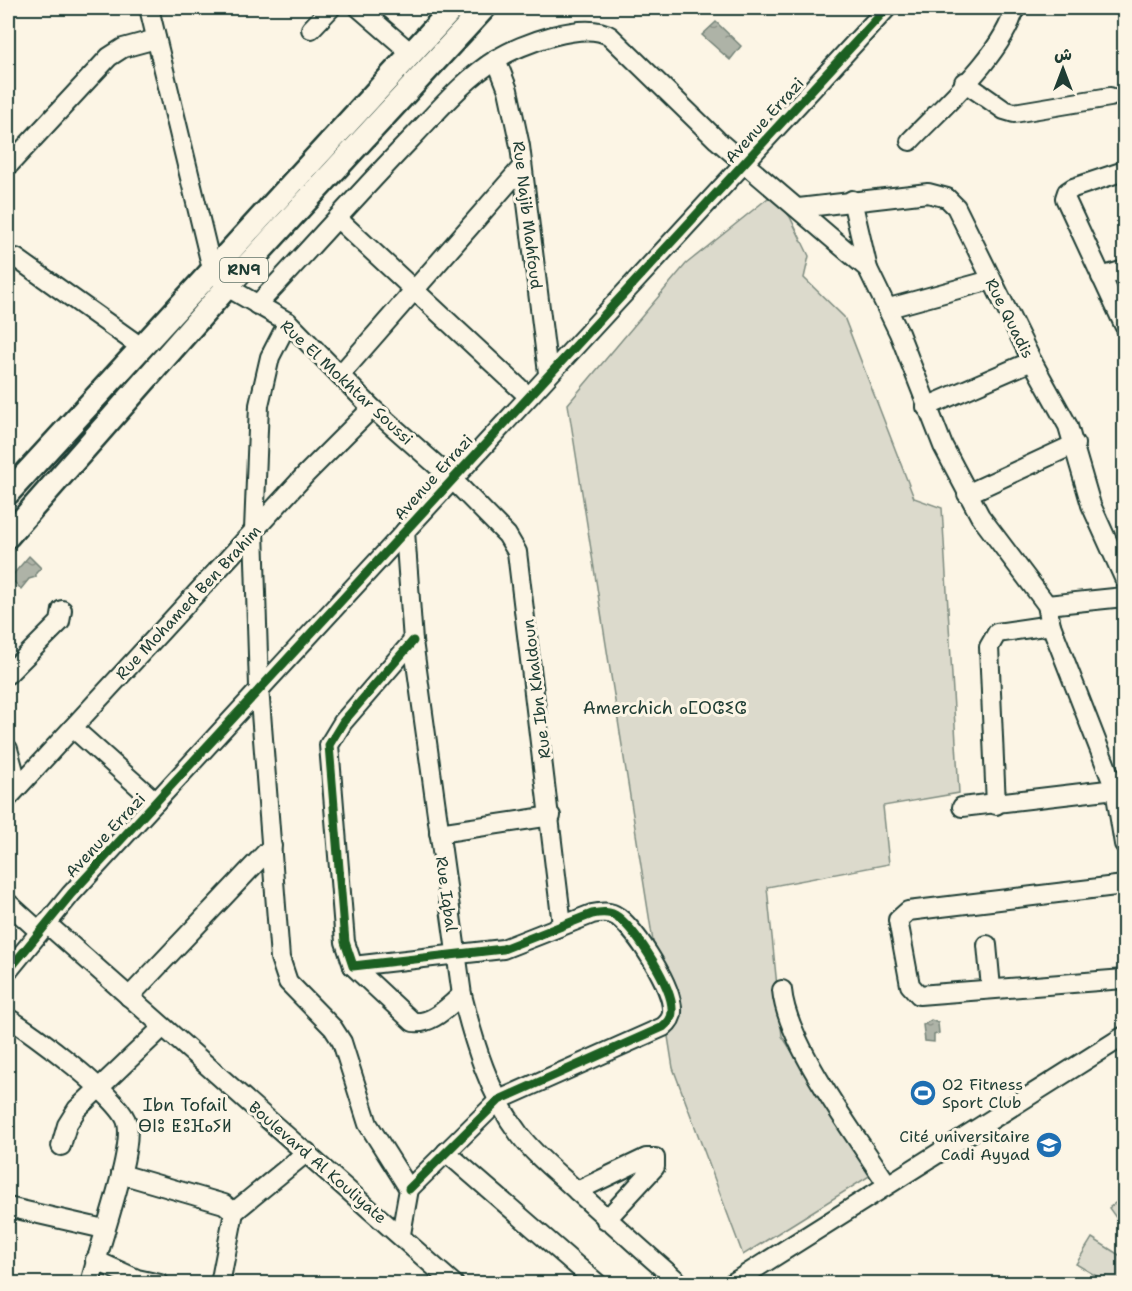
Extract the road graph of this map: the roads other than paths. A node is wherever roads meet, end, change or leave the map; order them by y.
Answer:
1 (149, 8) edge
2 (330, 8) edge
3 (359, 8) edge
4 (453, 8) edge
5 (484, 8) edge
6 (887, 8) edge
7 (1015, 8) edge
8 (311, 28) dead end
9 (156, 39) junction
10 (411, 53) junction
11 (496, 59) junction
12 (964, 82) junction
13 (1110, 97) dead end
14 (910, 141) dead end
15 (744, 163) junction
16 (8, 166) edge
17 (522, 167) junction
18 (1125, 171) edge
19 (852, 200) junction
20 (799, 208) junction
21 (338, 219) junction
22 (16, 258) dead end
23 (212, 269) junction
24 (868, 269) junction
25 (1125, 270) edge
26 (1101, 277) junction
27 (991, 280) junction
28 (227, 287) junction
29 (414, 290) junction
30 (257, 305) junction
31 (889, 308) junction
32 (288, 322) junction
33 (1125, 325) edge
34 (141, 347) junction
35 (1032, 361) junction
36 (548, 373) junction
37 (340, 375) junction
38 (527, 395) junction
39 (926, 407) junction
40 (372, 408) junction
41 (1075, 444) junction
42 (451, 478) junction
43 (8, 493) edge
44 (967, 494) junction
45 (254, 530) junction
46 (405, 531) junction
47 (8, 536) edge
48 (1125, 578) edge
49 (1125, 597) edge
50 (1047, 605) junction
51 (62, 610) dead end
52 (1052, 625) junction
53 (413, 641) junction
54 (8, 674) edge
55 (260, 687) junction
56 (73, 728) junction
57 (8, 749) edge
58 (1120, 788) edge
59 (13, 792) edge
60 (156, 802) junction
61 (996, 805) junction
62 (962, 807) dead end
63 (551, 816) junction
64 (438, 833) junction
65 (1125, 844) edge
66 (272, 846) junction
67 (1125, 885) edge
68 (8, 903) edge
69 (562, 925) junction
70 (43, 927) junction
71 (987, 945) dead end
72 (456, 956) junction
73 (353, 966) junction
74 (8, 971) edge
75 (1125, 979) edge
76 (992, 988) junction
77 (782, 990) dead end
78 (462, 995) junction
79 (129, 997) junction
80 (8, 1018) edge
81 (163, 1027) junction
82 (1125, 1036) edge
83 (99, 1089) junction
84 (499, 1100) junction
85 (61, 1146) dead end
86 (307, 1152) junction
87 (446, 1152) junction
88 (121, 1174) junction
89 (887, 1184) junction
90 (409, 1189) junction
91 (577, 1191) junction
92 (8, 1207) edge
93 (234, 1212) junction
94 (606, 1220) junction
95 (104, 1229) junction
96 (401, 1234) junction
97 (95, 1260) junction
98 (132, 1281) edge
99 (90, 1284) edge
100 (160, 1284) edge
101 (220, 1284) edge
102 (454, 1284) edge
103 (597, 1284) edge
104 (681, 1284) edge
105 (731, 1284) edge

1 - 9 street
2 - 8 street
3 - 10 street
4 - 10 main road, RN9
5 - 28 main road, RN9
6 - 15 street, Avenue Errazi
7 - 12 street
9 - 16 street
9 - 23 street
10 - 23 main road, RN9
11 - 15 street
11 - 17 street, Rue Najib Mahfoud
11 - 21 street
12 - 13 street
12 - 14 street
15 - 20 street
15 - 36 street, Avenue Errazi
17 - 29 street
17 - 36 street, Rue Najib Mahfoud
18 - 26 street
19 - 20 street, Rue Quadis
19 - 24 street
19 - 27 street, Rue Quadis
20 - 24 street
21 - 29 street
21 - 30 street
22 - 34 street
23 - 28 street, Rue El Mokhtar Soussi
23 - 34 main road, RN9
24 - 31 street
25 - 26 street
26 - 33 street
27 - 31 street
27 - 35 street, Rue Quadis
28 - 30 street, Rue El Mokhtar Soussi
28 - 47 main road, RN9
29 - 37 street
29 - 38 street
30 - 32 street, Rue El Mokhtar Soussi
31 - 39 street
32 - 37 street, Rue El Mokhtar Soussi
32 - 45 street
34 - 43 main road, RN9
35 - 39 street
35 - 41 street, Rue Quadis
36 - 38 street, Avenue Errazi
37 - 40 street, Rue El Mokhtar Soussi
38 - 42 street, Avenue Errazi
39 - 44 street
40 - 42 street, Rue El Mokhtar Soussi
40 - 45 street, Rue Mohamed Ben Brahim
41 - 44 street
41 - 48 street, Rue Quadis
42 - 46 street, Avenue Errazi
42 - 63 street, Rue Ibn Khaldoun
44 - 50 street
45 - 55 street
45 - 56 street, Rue Mohamed Ben Brahim
46 - 53 street, Rue Iqbal
46 - 55 street, Avenue Errazi
49 - 50 street
50 - 52 street
51 - 54 street
52 - 58 street
52 - 61 street
53 - 64 street, Rue Iqbal
53 - 73 street
55 - 60 street, Avenue Errazi
55 - 66 street
56 - 59 street, Rue Mohamed Ben Brahim
56 - 60 street
57 - 59 street
58 - 61 street
58 - 65 street
60 - 70 street, Avenue Errazi
61 - 62 street
63 - 64 street
63 - 69 street, Rue Ibn Khaldoun
64 - 72 street, Rue Iqbal
66 - 79 street
66 - 90 street
67 - 76 street
68 - 70 street, Boulevard Al Kouliyate
69 - 72 street
69 - 84 street
70 - 74 street, Avenue Errazi
70 - 79 street, Boulevard Al Kouliyate
71 - 76 street
72 - 73 street
72 - 78 street, Rue Iqbal
73 - 78 street
75 - 76 street
77 - 89 street
78 - 84 street, Rue Iqbal
79 - 81 street, Boulevard Al Kouliyate
80 - 83 street
81 - 83 street
81 - 86 street, Boulevard Al Kouliyate
82 - 89 street
83 - 85 street
83 - 88 street
84 - 87 street
84 - 91 street, Rue Iqbal
86 - 93 street
86 - 96 street, Boulevard Al Kouliyate
87 - 90 street
87 - 103 street
88 - 93 street
88 - 95 street
89 - 105 street
90 - 96 street
91 - 94 street, Rue Iqbal
91 - 94 street
92 - 95 street
93 - 101 street
94 - 104 street, Rue Iqbal
95 - 97 street
96 - 102 street, Boulevard Al Kouliyate
97 - 98 street
97 - 99 street
98 - 100 street

